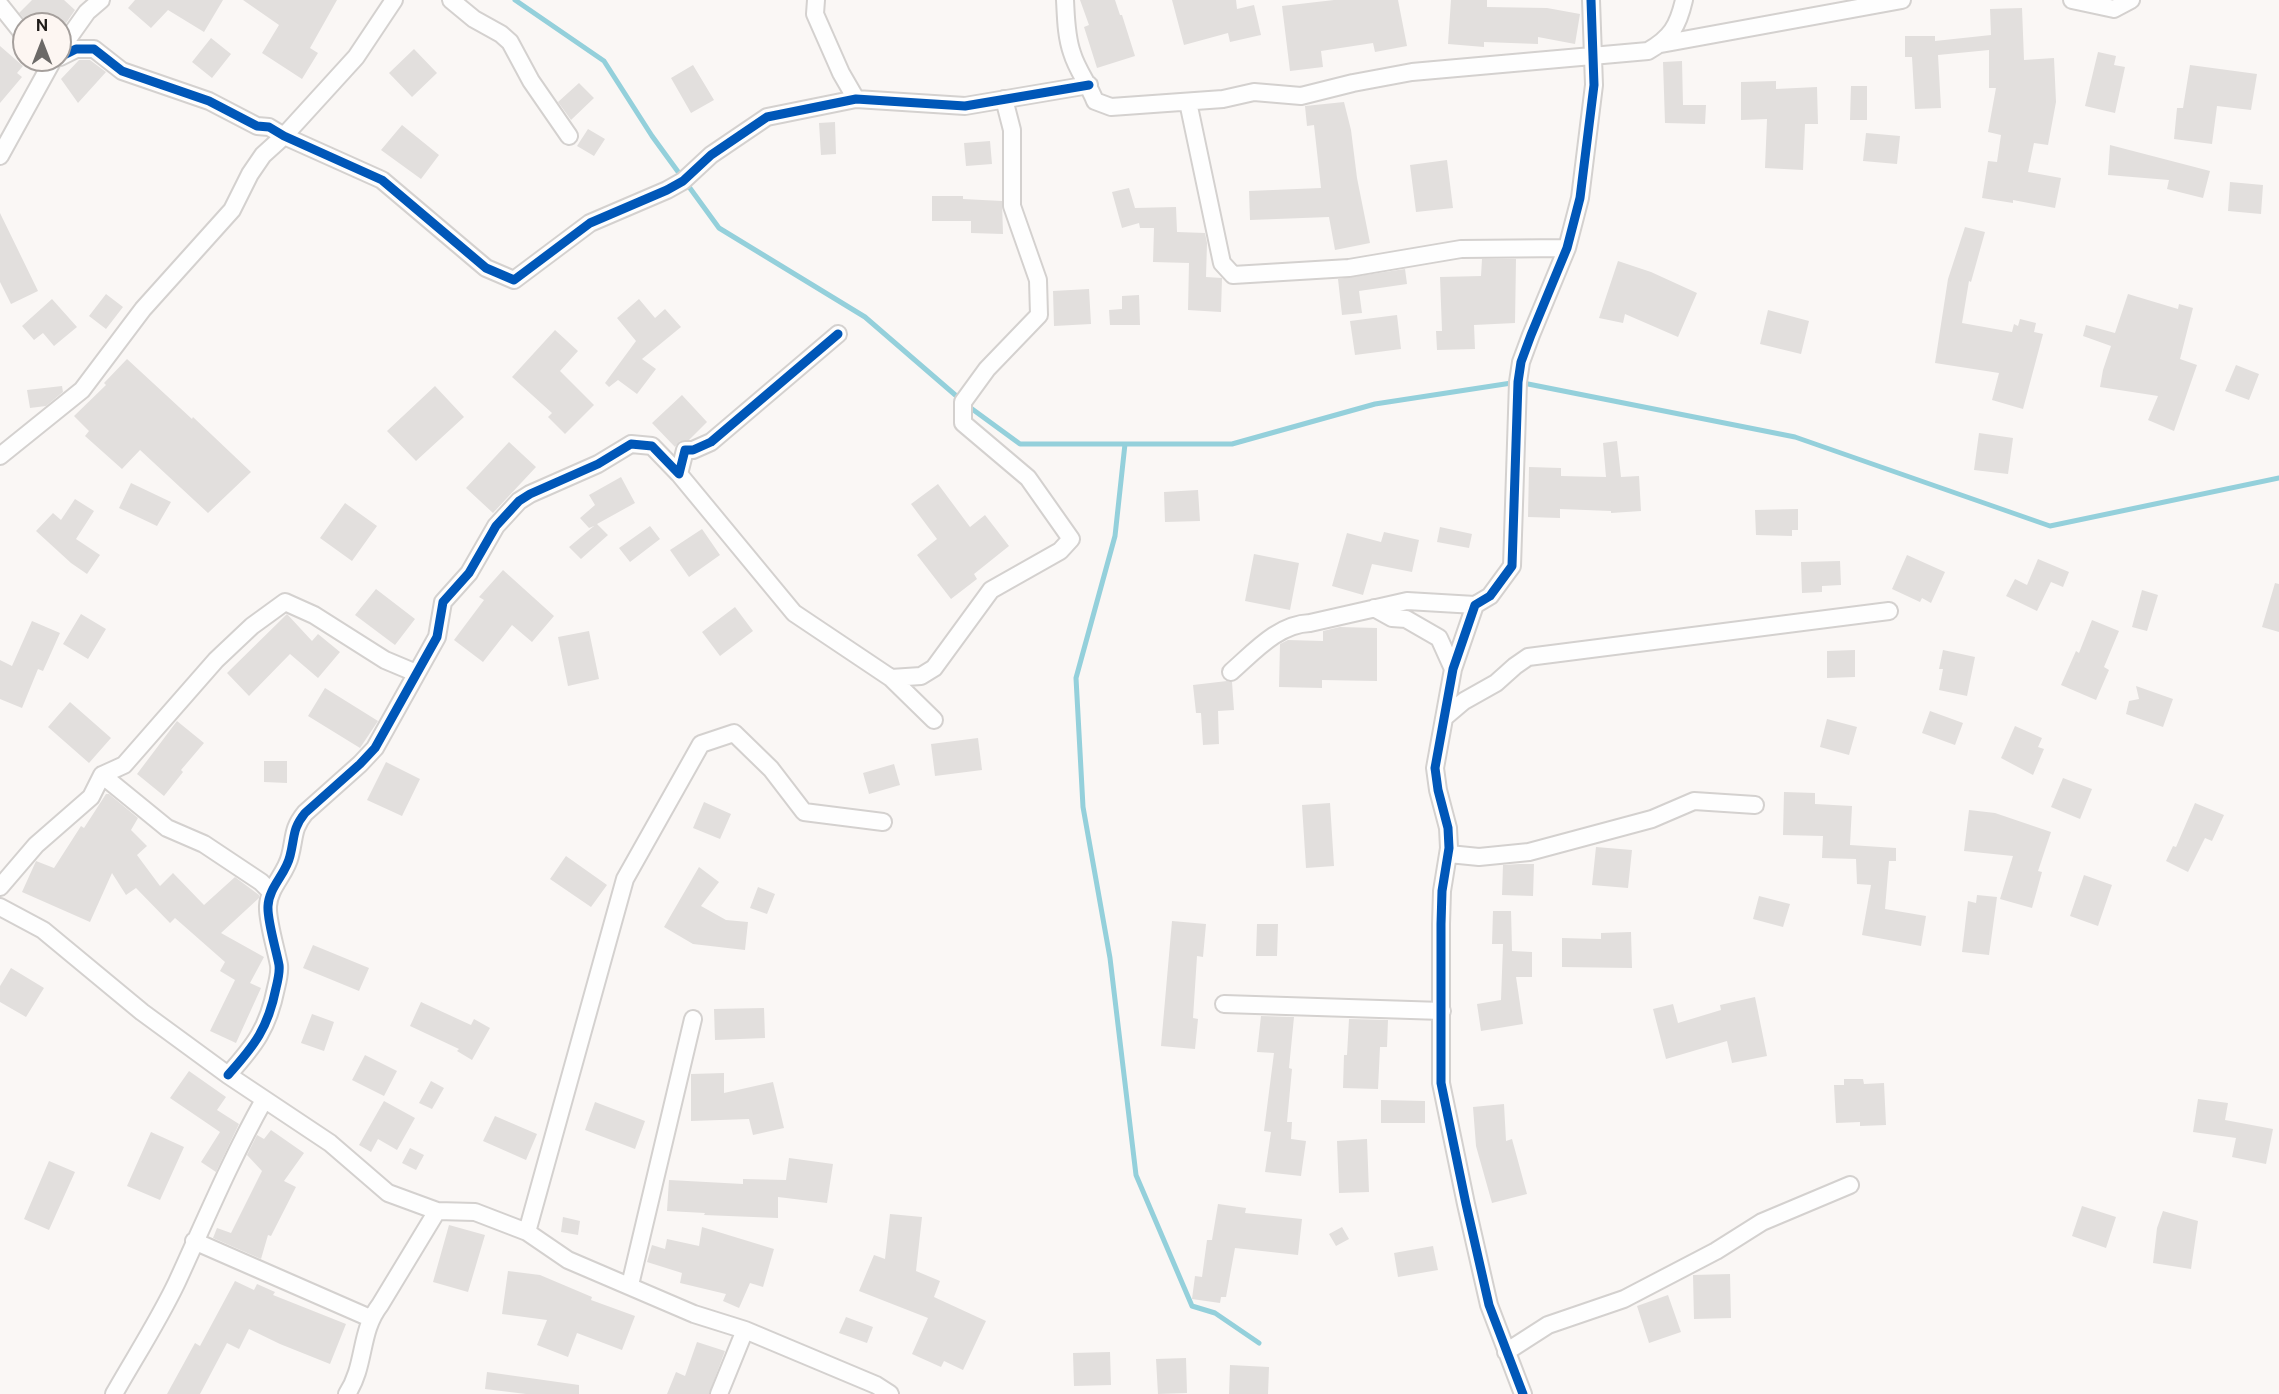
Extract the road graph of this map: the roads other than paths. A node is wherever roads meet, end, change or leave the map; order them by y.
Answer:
1 (101, 0) edge
2 (394, 0) edge
3 (451, 0) edge
4 (816, 0) edge
5 (1065, 0) edge
6 (1591, 0) edge
7 (1684, 0) edge
8 (1902, 0) edge
9 (2072, 0) edge
10 (2131, 0) edge
11 (0, 5) edge
12 (12, 20) edge
13 (72, 33) edge
14 (1661, 44) junction
15 (72, 51) edge
16 (1593, 57) junction
17 (47, 72) edge
18 (1089, 85) junction
19 (856, 99) junction
20 (1004, 99) junction
21 (1188, 102) junction
22 (284, 136) junction
23 (569, 136) dead end
24 (0, 156) edge
25 (1567, 248) junction
26 (838, 334) dead end
27 (0, 456) edge
28 (679, 474) junction
29 (1475, 605) junction
30 (1374, 608) junction
31 (1889, 611) dead end
32 (1453, 669) junction
33 (1232, 672) dead end
34 (416, 673) junction
35 (891, 678) junction
36 (1444, 718) junction
37 (934, 720) dead end
38 (102, 775) junction
39 (1755, 805) dead end
40 (883, 822) dead end
41 (1449, 854) junction
42 (0, 887) edge
43 (271, 892) junction
44 (0, 907) edge
45 (1224, 1004) dead end
46 (1442, 1011) junction
47 (693, 1019) dead end
48 (228, 1075) junction
49 (264, 1100) junction
50 (1850, 1185) dead end
51 (437, 1211) junction
52 (527, 1232) junction
53 (194, 1241) junction
54 (630, 1285) junction
55 (370, 1318) junction
56 (745, 1330) junction
57 (1506, 1352) junction
58 (114, 1394) edge
59 (347, 1394) edge
60 (719, 1394) edge
61 (890, 1394) edge
62 (1523, 1394) edge

1 - 13 street
2 - 22 street
3 - 23 street
4 - 19 street
5 - 18 street
6 - 16 street
7 - 14 street
8 - 14 street
9 - 10 street
11 - 12 street
14 - 16 street
15 - 22 street
16 - 21 street
16 - 25 street
17 - 24 street
18 - 20 street
18 - 21 street
19 - 20 street
19 - 22 street
20 - 35 street
21 - 25 street
22 - 27 street
25 - 29 street
26 - 28 street
28 - 34 street
28 - 35 street
29 - 30 street
29 - 32 street
30 - 32 street
30 - 33 street
31 - 36 street
32 - 36 street
34 - 38 street
34 - 43 street
35 - 37 street
36 - 41 street
38 - 42 street
38 - 43 street
39 - 41 street
40 - 52 street
41 - 46 street
43 - 48 street
44 - 48 street
45 - 46 street
46 - 57 street
47 - 54 street
48 - 49 street
49 - 51 street
49 - 53 street
50 - 57 street
51 - 52 street
51 - 55 street
52 - 54 street
53 - 55 street
53 - 58 street
54 - 56 street
55 - 59 street
56 - 60 street
56 - 61 street
57 - 62 street

